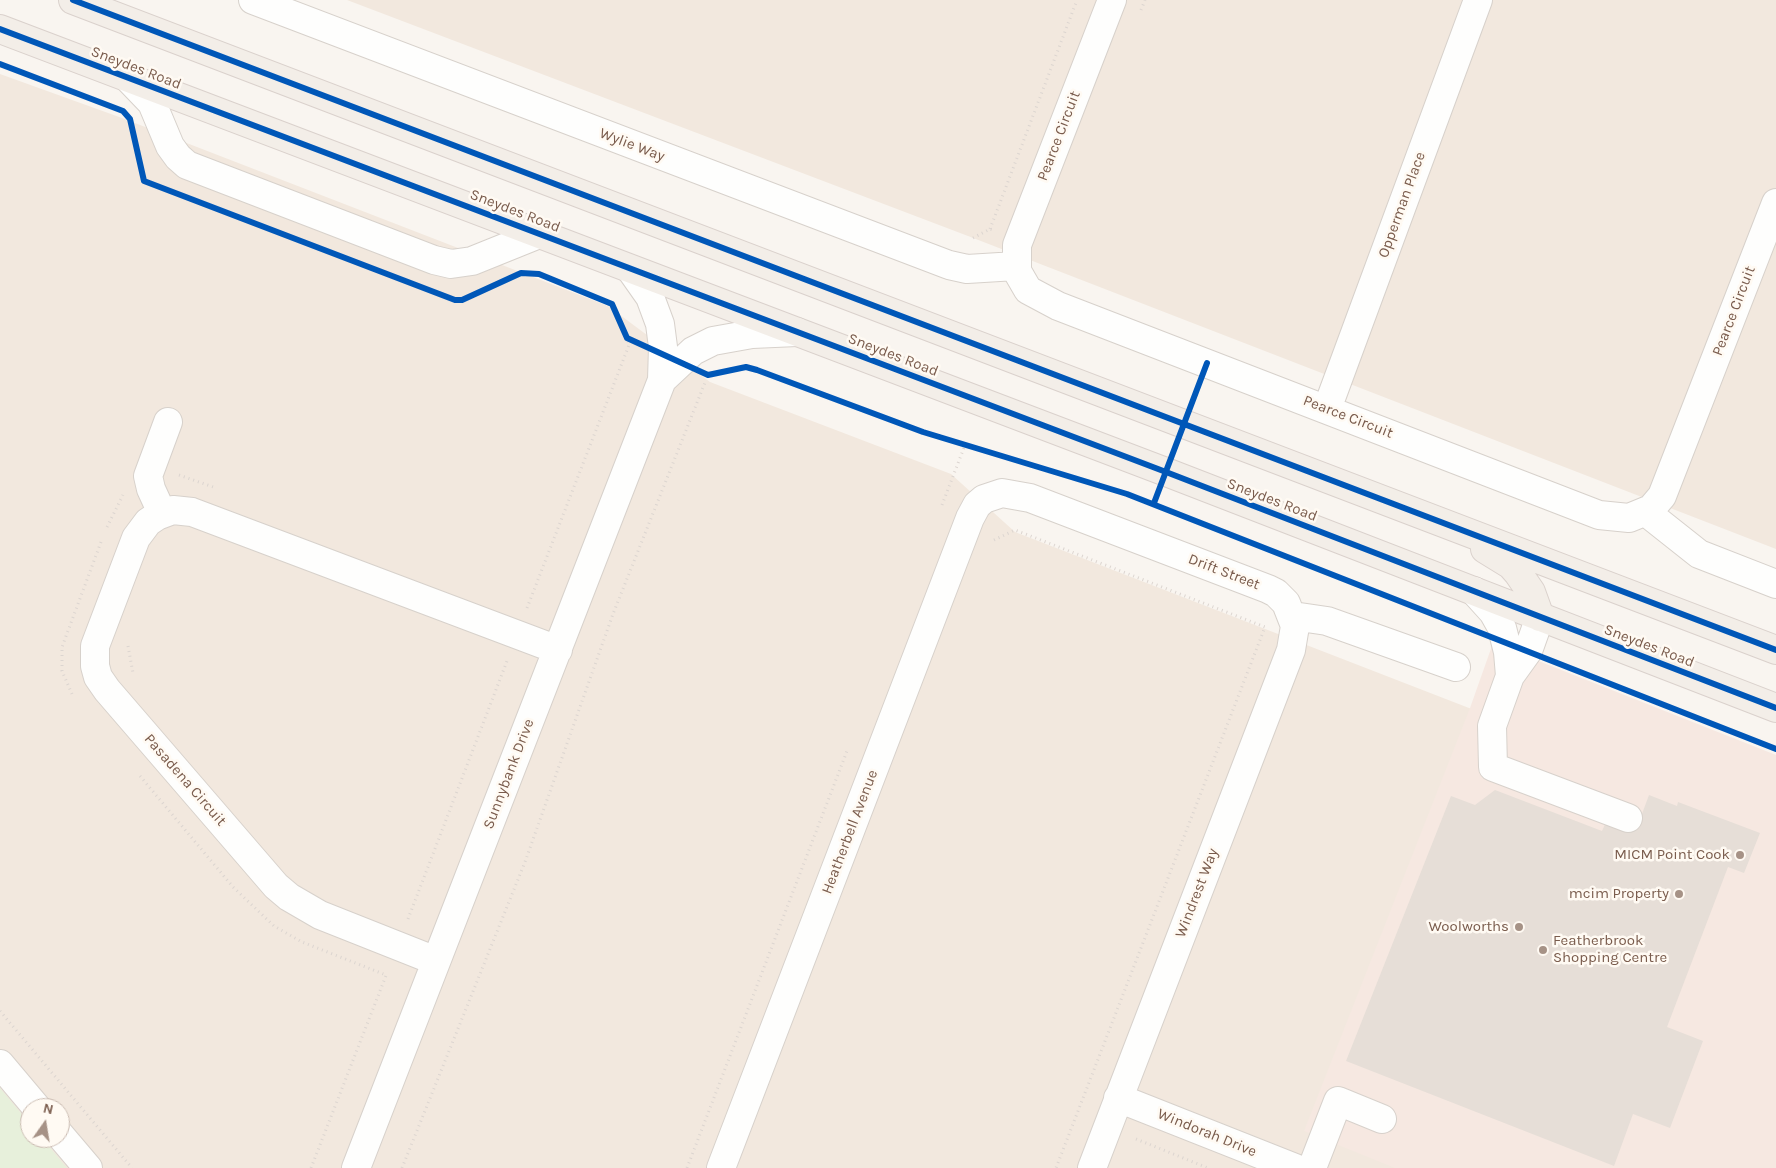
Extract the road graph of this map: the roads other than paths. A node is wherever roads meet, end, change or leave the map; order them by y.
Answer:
1 (73, 0) edge
2 (253, 0) edge
3 (1112, 0) edge
4 (1478, 0) edge
5 (0, 29) edge
6 (128, 78) junction
7 (1773, 219) edge
8 (539, 234) junction
9 (1017, 253) junction
10 (631, 270) junction
11 (797, 332) junction
12 (669, 366) junction
13 (1326, 409) junction
14 (168, 422) dead end
15 (984, 499) joint
16 (1415, 512) junction
17 (1646, 512) junction
18 (162, 513) junction
19 (1776, 584) edge
20 (1474, 591) junction
21 (1293, 616) junction
22 (1540, 617) junction
23 (1726, 630) junction
24 (1776, 643) edge
25 (558, 650) junction
26 (1776, 650) edge
27 (1456, 667) dead end
28 (1510, 676) junction
29 (1776, 708) edge
30 (1628, 818) dead end
31 (436, 961) junction
32 (0, 1064) edge
33 (29, 1098) edge
34 (1118, 1098) junction
35 (1382, 1119) dead end
36 (70, 1147) edge
37 (88, 1168) edge
38 (356, 1168) edge
39 (721, 1168) edge
40 (1092, 1168) edge
41 (1295, 1168) edge
42 (1312, 1168) edge

1 - 16 main road
2 - 9 street, Wylie Way
3 - 9 street, Pearce Circuit
4 - 13 street, Opperman Place
5 - 6 main road, Sneydes Road
6 - 8 main road, Sneydes Road
6 - 8 street
7 - 17 street, Pearce Circuit
8 - 10 main road, Sneydes Road
9 - 13 street, Pearce Circuit
10 - 11 main road, Sneydes Road
10 - 12 street, Sunnybank Drive
11 - 12 street
11 - 20 main road, Sneydes Road
12 - 25 street, Sunnybank Drive
13 - 17 street, Pearce Circuit
14 - 18 street
15 - 21 street, Drift Street
15 - 39 street, Heatherbell Avenue
16 - 22 main road
16 - 23 main road
17 - 19 street
18 - 25 street
18 - 31 street, Pasadena Circuit
20 - 22 main road, Sneydes Road
20 - 28 street
21 - 27 street
21 - 34 street, Windrest Way
22 - 28 street
22 - 29 main road, Sneydes Road
23 - 24 main road
23 - 26 main road
25 - 31 street, Sunnybank Drive
28 - 30 street
31 - 38 street, Sunnybank Drive
32 - 33 street
34 - 40 street, Windrest Way
34 - 41 street, Windorah Drive
35 - 42 street
36 - 37 street

